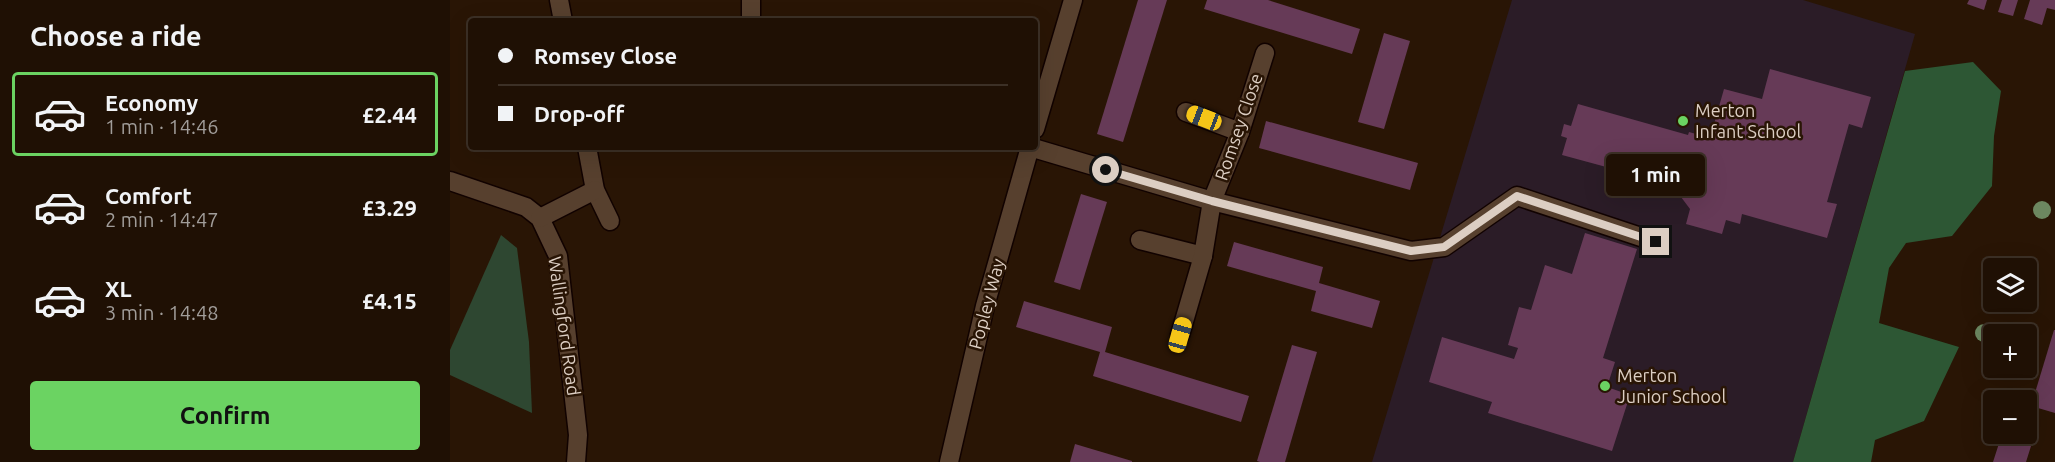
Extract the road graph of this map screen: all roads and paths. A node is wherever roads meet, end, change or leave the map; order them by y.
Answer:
1 (559, 0) edge
2 (751, 0) edge
3 (1073, 0) edge
4 (562, 18) edge
5 (751, 18) edge
6 (1265, 52) dead end
7 (1186, 112) dead end
8 (1038, 119) edge
9 (1240, 132) junction
10 (1038, 149) edge
11 (588, 150) edge
12 (1029, 150) edge
13 (450, 182) edge
14 (595, 190) junction
15 (1212, 201) junction
16 (540, 218) junction
17 (610, 221) dead end
18 (1140, 240) dead end
19 (1656, 242) dead end
20 (1203, 256) junction
21 (1180, 335) dead end
22 (576, 462) edge
23 (950, 462) edge

1 - 4 street
2 - 5 street
3 - 8 street
6 - 9 street, Romsey Close
7 - 9 street
9 - 15 street, Romsey Close
10 - 15 street, Romsey Close
11 - 14 street
12 - 23 street, Popley Way
13 - 16 street
14 - 16 street
14 - 17 street
15 - 19 street, Romsey Close
15 - 20 street, Romsey Close
16 - 22 street, Wallingford Road
18 - 20 street
20 - 21 street, Romsey Close

